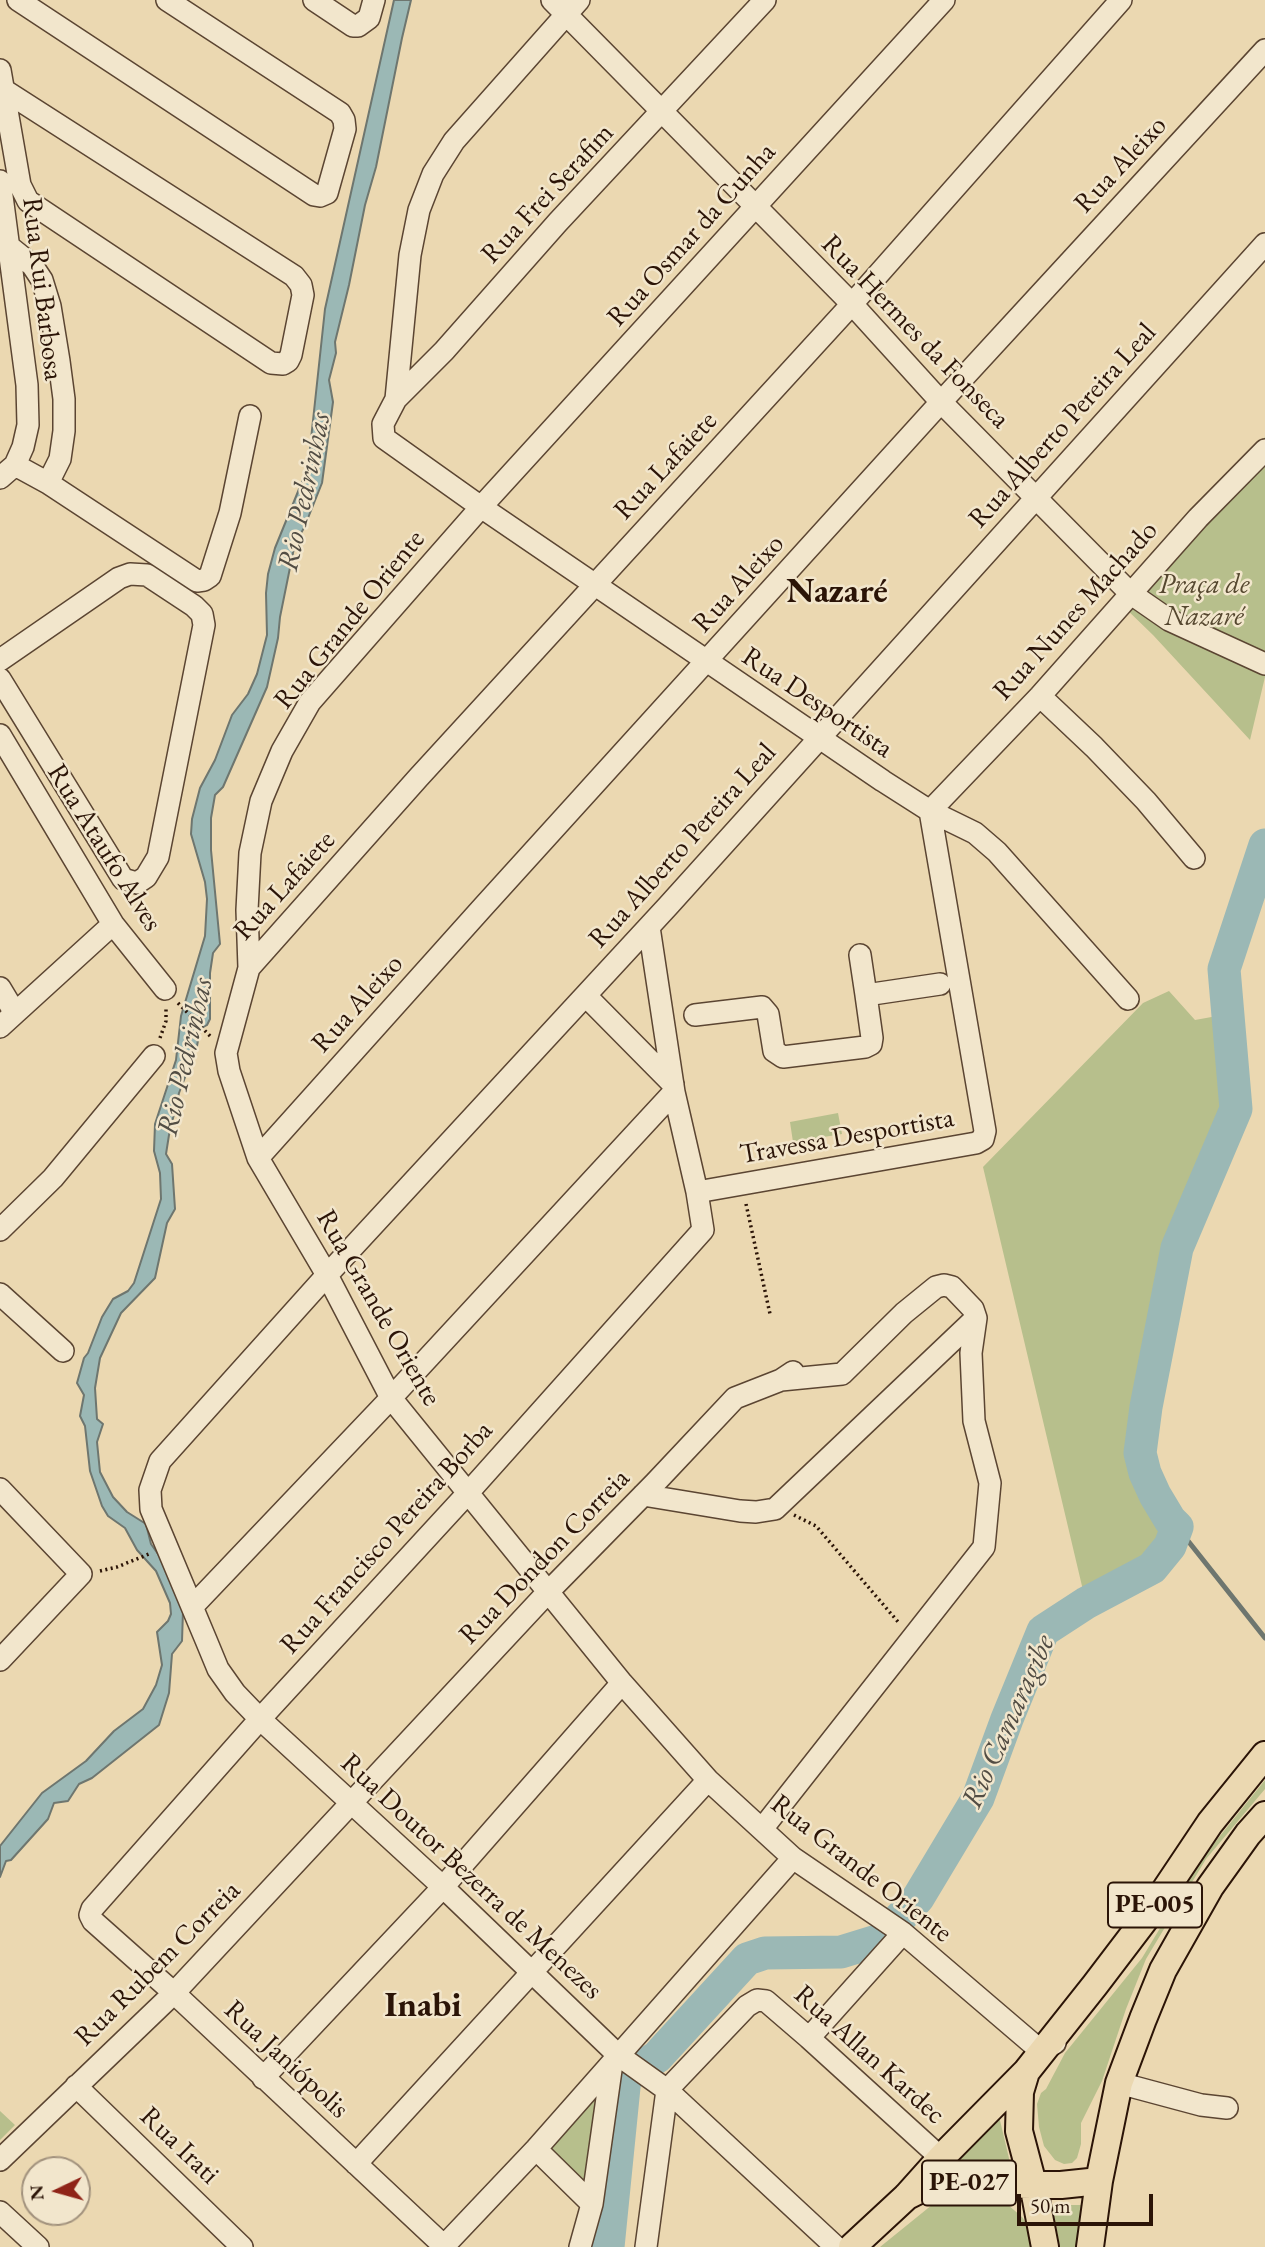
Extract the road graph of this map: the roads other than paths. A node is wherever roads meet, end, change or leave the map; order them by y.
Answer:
1 (18, 0) edge
2 (167, 0) edge
3 (314, 0) edge
4 (374, 0) edge
5 (765, 0) edge
6 (944, 0) edge
7 (1121, 0) edge
8 (566, 4) edge
9 (1265, 50) edge
10 (2, 80) edge
11 (663, 110) junction
12 (0, 181) edge
13 (755, 206) junction
14 (1265, 244) edge
15 (10, 248) junction
16 (852, 304) junction
17 (396, 399) junction
18 (942, 402) junction
19 (250, 416) dead end
20 (382, 432) joint
21 (1265, 450) edge
22 (7, 472) edge
23 (48, 483) junction
24 (1037, 498) junction
25 (481, 507) junction
26 (594, 584) junction
27 (1130, 593) junction
28 (0, 660) edge
29 (707, 662) junction
30 (1264, 664) edge
31 (0, 679) edge
32 (1040, 696) junction
33 (0, 735) edge
34 (818, 737) junction
35 (930, 811) junction
36 (1194, 858) dead end
37 (113, 924) junction
38 (649, 927) junction
39 (860, 955) dead end
40 (249, 968) junction
41 (940, 984) dead end
42 (0, 988) edge
43 (169, 993) road end
44 (866, 995) junction
45 (586, 996) junction
46 (1128, 999) dead end
47 (695, 1015) dead end
48 (8, 1020) edge
49 (154, 1056) road end
50 (673, 1088) junction
51 (258, 1158) junction
52 (697, 1192) junction
53 (0, 1230) edge
54 (327, 1275) junction
55 (0, 1294) edge
56 (976, 1318) junction
57 (63, 1352) dead end
58 (391, 1398) junction
59 (0, 1489) edge
60 (150, 1490) joint
61 (467, 1494) junction
62 (643, 1495) junction
63 (548, 1592) junction
64 (193, 1606) junction
65 (0, 1660) edge
66 (622, 1683) junction
67 (260, 1719) junction
68 (1265, 1755) edge
69 (1265, 1771) edge
70 (708, 1780) junction
71 (352, 1803) junction
72 (1265, 1805) edge
73 (1265, 1815) edge
74 (762, 1829) junction
75 (793, 1858) junction
76 (443, 1887) junction
77 (90, 1915) joint
78 (893, 1927) junction
79 (532, 1973) junction
80 (174, 1993) junction
81 (810, 2038) junction
82 (1034, 2062) junction
83 (626, 2064) junction
84 (1121, 2077) junction
85 (263, 2078) junction
86 (76, 2086) junction
87 (667, 2090) junction
88 (1227, 2108) dead end
89 (537, 2149) junction
90 (941, 2158) junction
91 (0, 2160) edge
92 (356, 2164) junction
93 (1099, 2181) junction
94 (1033, 2183) junction
95 (907, 2196) junction
96 (592, 2204) junction
97 (0, 2212) edge
98 (38, 2247) edge
99 (242, 2247) edge
100 (445, 2247) edge
101 (580, 2247) edge
102 (646, 2247) edge
103 (836, 2247) edge
104 (852, 2247) edge
105 (1045, 2247) edge
106 (1090, 2247) edge

1 - 2 street
3 - 4 street
5 - 11 street, Rua Frei Serafim
6 - 13 street, Rua Osmar da Cunha
7 - 16 street, Rua Lafaiete
8 - 11 street, Rua Hermes da Fonseca
8 - 17 street
9 - 18 street, Rua Aleixo
10 - 10 street
11 - 13 street, Rua Hermes da Fonseca
11 - 17 street, Rua Frei Serafim
12 - 15 street, Rua Rui Barbosa
13 - 16 street, Rua Hermes da Fonseca
13 - 25 street, Rua Osmar da Cunha
14 - 24 street, Rua Alberto Pereira Leal
15 - 22 street, Rua Rui Barbosa
15 - 23 street
16 - 18 street, Rua Hermes da Fonseca
16 - 26 street, Rua Lafaiete
17 - 20 street, Rua Frei Serafim
18 - 24 street, Rua Hermes da Fonseca
18 - 29 street, Rua Aleixo
19 - 23 street
20 - 25 street, Rua Desportista
21 - 27 street, Rua Nunes Machado
22 - 23 street
24 - 27 street, Rua Hermes da Fonseca
24 - 34 street, Rua Alberto Pereira Leal
25 - 26 street, Rua Desportista
25 - 40 street, Rua Grande Oriente
26 - 29 street, Rua Desportista
26 - 40 street, Rua Lafaiete
27 - 30 street, Rua Hermes da Fonseca
27 - 32 street, Rua Nunes Machado
28 - 31 street
29 - 34 street, Rua Desportista
29 - 51 street, Rua Aleixo
32 - 35 street, Rua Nunes Machado
32 - 36 street
33 - 37 street, Rua Ataufo Alves
34 - 35 street, Rua Desportista
34 - 38 street, Rua Alberto Pereira Leal
35 - 46 street, Rua Desportista
35 - 52 street, Travessa Desportista
37 - 43 street, Rua Ataufo Alves
37 - 48 street
38 - 45 street, Rua Alberto Pereira Leal
38 - 50 street
39 - 44 street
40 - 51 street, Rua Grande Oriente
41 - 44 street
42 - 48 street
44 - 47 street
45 - 50 street
45 - 54 street, Rua Alberto Pereira Leal
49 - 53 street
50 - 52 street
50 - 58 street
51 - 54 street, Rua Grande Oriente
52 - 61 street, Rua Francisco Pereira Borba
54 - 58 street, Rua Grande Oriente
54 - 60 street, Rua Alberto Pereira Leal
55 - 57 street
56 - 62 street
56 - 62 street, Rua Dondon Correia
56 - 74 street
58 - 61 street, Rua Grande Oriente
58 - 64 street
59 - 65 street
60 - 64 street, Rua Doutor Bezerra de Menezes
61 - 63 street, Rua Grande Oriente
61 - 67 street, Rua Francisco Pereira Borba
62 - 63 street, Rua Dondon Correia
63 - 66 street, Rua Grande Oriente
63 - 71 street, Rua Dondon Correia
64 - 67 street, Rua Doutor Bezerra de Menezes
66 - 70 street, Rua Grande Oriente
66 - 76 street
67 - 71 street, Rua Doutor Bezerra de Menezes
67 - 77 street, Rua Francisco Pereira Borba
68 - 82 main road, PE-005
69 - 82 street
70 - 74 street, Rua Grande Oriente
70 - 79 street
71 - 76 street, Rua Doutor Bezerra de Menezes
71 - 80 street, Rua Rubem Correia
72 - 84 street
73 - 84 main road, PE-005
74 - 75 street, Rua Grande Oriente
75 - 78 street, Rua Grande Oriente
75 - 83 street
76 - 79 street, Rua Doutor Bezerra de Menezes
76 - 85 street
77 - 80 street, Rua Janiópolis
78 - 81 street
78 - 82 street, Rua Grande Oriente
79 - 83 street, Rua Doutor Bezerra de Menezes
79 - 92 street
80 - 85 street, Rua Janiópolis
80 - 86 street, Rua Rubem Correia
81 - 87 street, Rua Allan Kardec
81 - 90 street, Rua Allan Kardec
82 - 90 main road, PE-027
82 - 94 main road, PE-005
83 - 87 street, Rua Doutor Bezerra de Menezes
83 - 89 street
83 - 96 street
84 - 88 street
84 - 93 main road, PE-005
85 - 92 street, Rua Janiópolis
86 - 91 street, Rua Rubem Correia
86 - 99 street, Rua Irati
87 - 102 street
87 - 103 street, Rua Doutor Bezerra de Menezes
89 - 96 street
89 - 100 street
90 - 95 main road, PE-027
92 - 100 street, Rua Janiópolis
93 - 94 main road, PE-027
93 - 106 main road, PE-005
94 - 95 main road, PE-027
94 - 105 main road, PE-005
95 - 104 main road, PE-027
96 - 101 street
97 - 98 street

